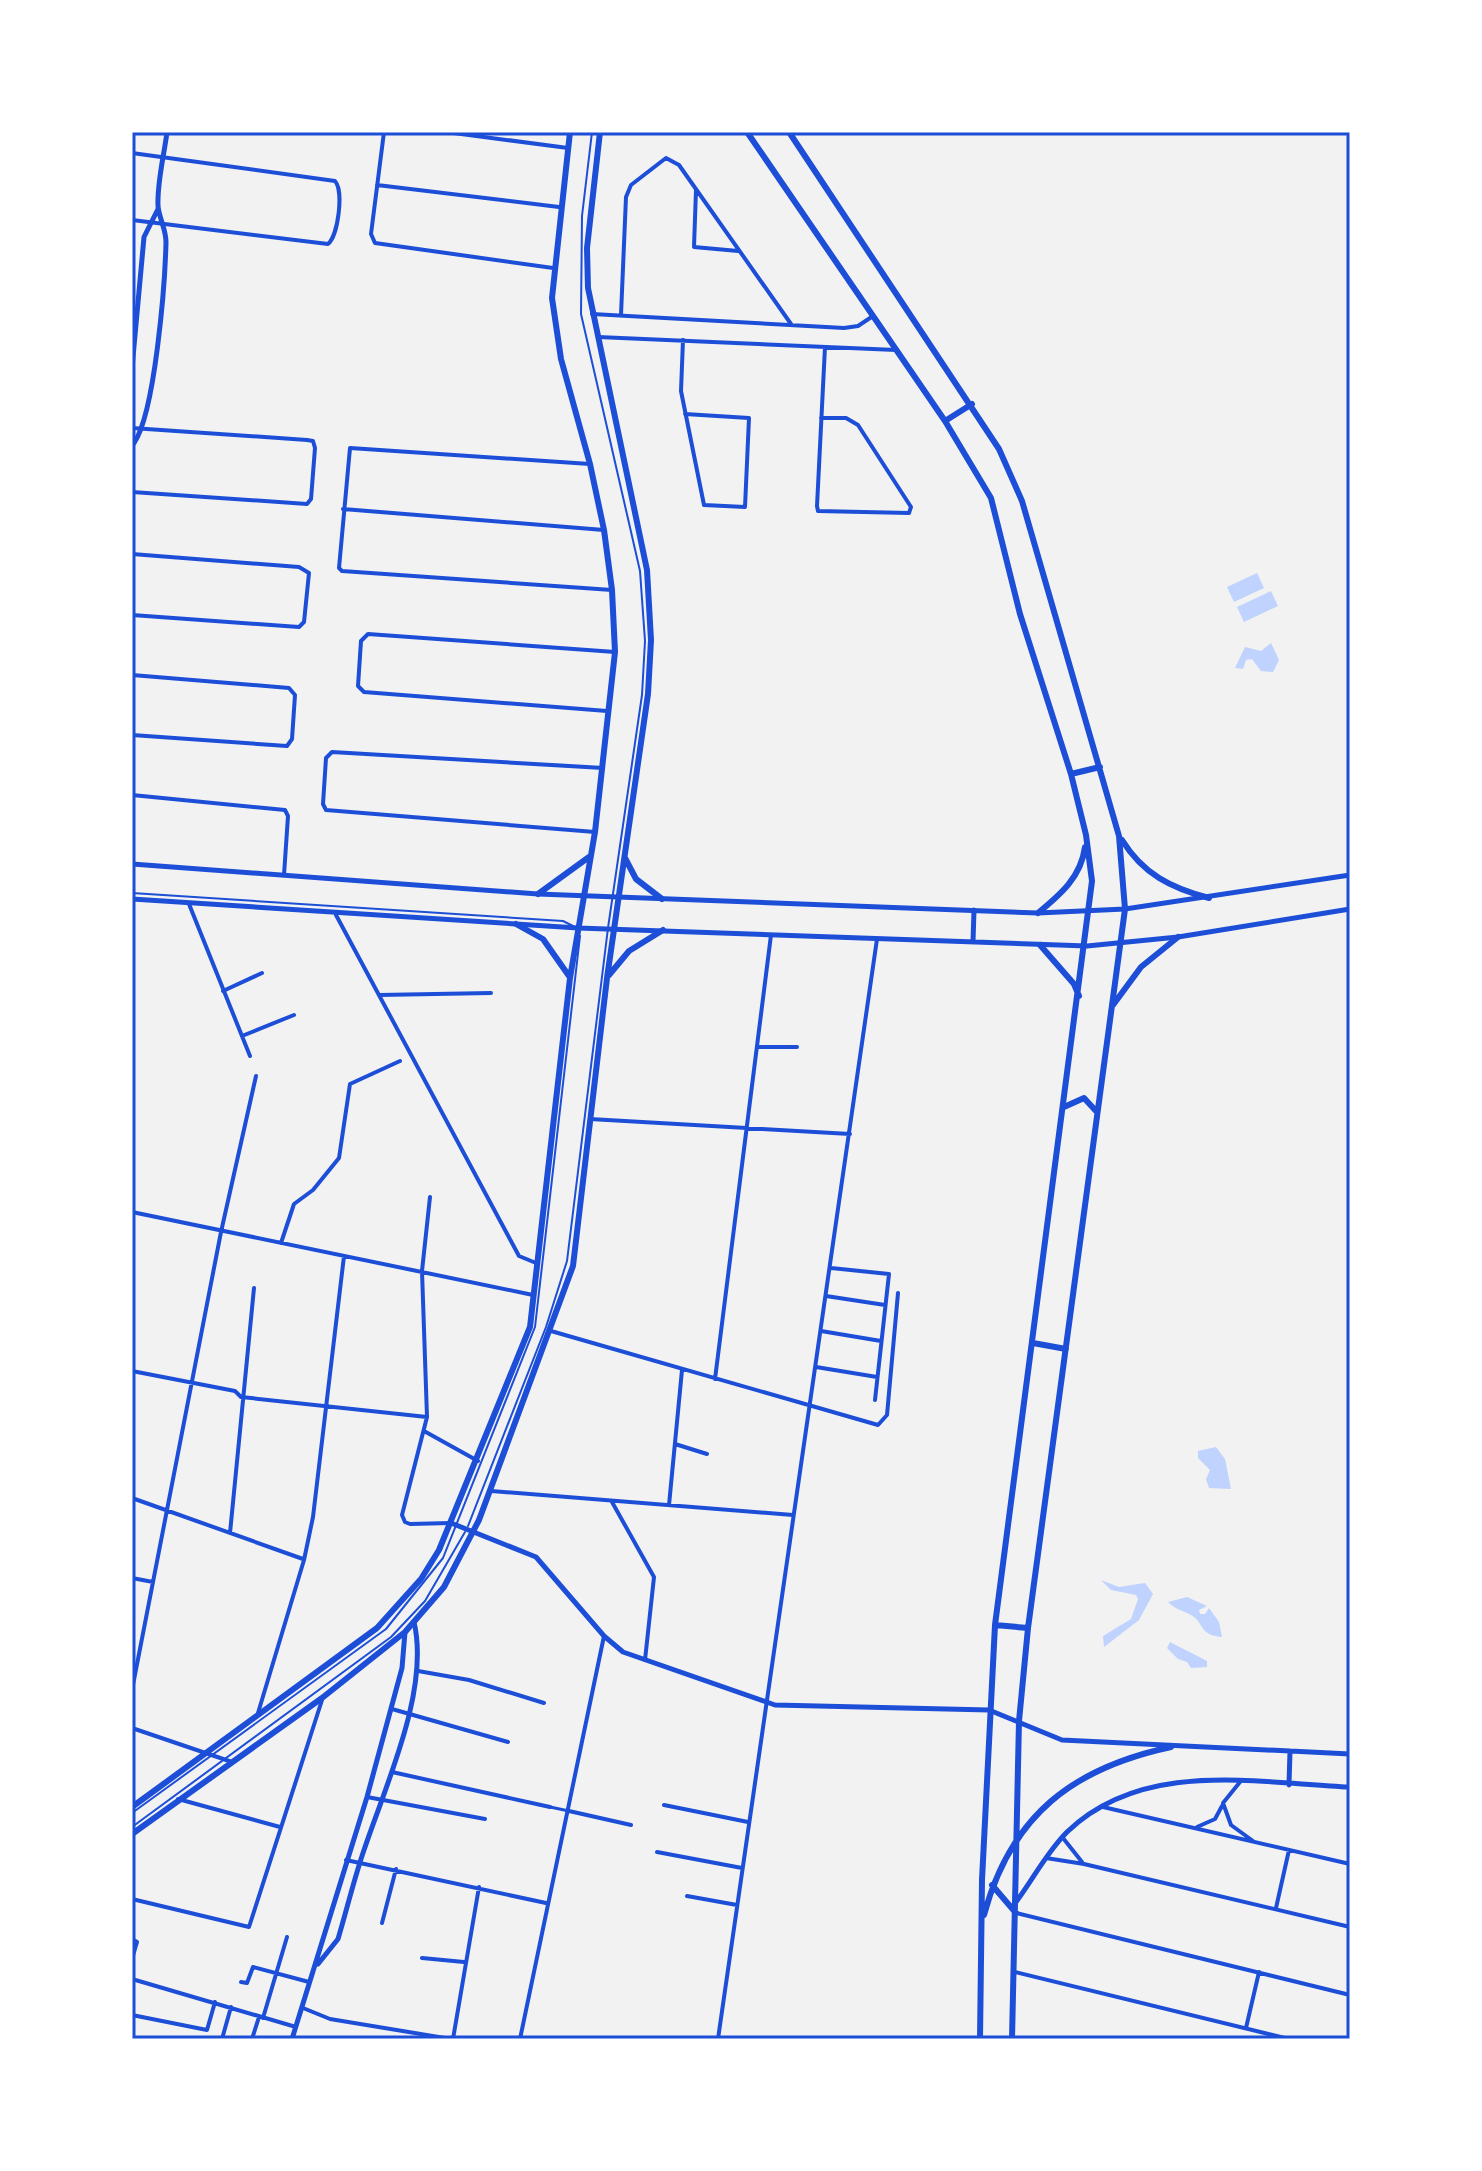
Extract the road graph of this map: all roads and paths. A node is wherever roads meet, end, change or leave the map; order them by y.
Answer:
1 (167, 132) edge
2 (384, 132) edge
3 (446, 132) edge
4 (570, 132) edge
5 (592, 132) edge
6 (600, 132) edge
7 (747, 132) edge
8 (789, 132) edge
9 (568, 148) junction
10 (132, 153) edge
11 (164, 157) junction
12 (377, 185) junction
13 (696, 189) junction
14 (559, 207) junction
15 (158, 208) junction
16 (132, 220) edge
17 (149, 222) junction
18 (164, 224) junction
19 (738, 251) junction
20 (553, 268) junction
21 (592, 314) junction
22 (621, 315) junction
23 (873, 316) junction
24 (791, 324) junction
25 (596, 336) junction
26 (683, 340) junction
27 (825, 347) junction
28 (896, 350) junction
29 (132, 368) edge
30 (972, 404) junction
31 (685, 414) junction
32 (821, 418) junction
33 (945, 421) junction
34 (132, 428) edge
35 (144, 429) junction
36 (133, 439) edge
37 (132, 463) edge
38 (590, 464) junction
39 (132, 492) edge
40 (343, 509) junction
41 (604, 530) junction
42 (132, 554) edge
43 (612, 590) junction
44 (132, 615) edge
45 (615, 652) junction
46 (132, 675) edge
47 (610, 711) junction
48 (132, 735) edge
49 (1100, 767) junction
50 (603, 768) junction
51 (1071, 774) junction
52 (132, 795) edge
53 (595, 832) junction
54 (1086, 835) junction
55 (1119, 836) junction
56 (625, 856) junction
57 (589, 857) junction
58 (132, 864) edge
59 (1350, 877) edge
60 (284, 878) junction
61 (132, 893) edge
62 (538, 894) junction
63 (583, 895) junction
64 (616, 896) junction
65 (1209, 898) junction
66 (132, 899) edge
67 (662, 899) junction
68 (1350, 902) edge
69 (189, 904) junction
70 (1125, 909) junction
71 (974, 910) junction
72 (1346, 910) edge
73 (1091, 912) junction
74 (1038, 913) junction
75 (336, 915) junction
76 (516, 924) junction
77 (578, 928) junction
78 (611, 929) junction
79 (663, 930) junction
80 (771, 935) junction
81 (1178, 937) junction
82 (877, 939) junction
83 (973, 942) junction
84 (1120, 944) junction
85 (1040, 945) junction
86 (1087, 946) junction
87 (262, 973) dead end
88 (570, 978) junction
89 (607, 978) junction
90 (223, 991) junction
91 (491, 993) dead end
92 (379, 995) junction
93 (1080, 999) junction
94 (1111, 1008) junction
95 (294, 1015) dead end
96 (242, 1036) junction
97 (757, 1047) junction
98 (797, 1047) dead end
99 (250, 1056) dead end
100 (400, 1061) dead end
101 (256, 1076) dead end
102 (1064, 1107) junction
103 (1097, 1114) junction
104 (590, 1119) junction
105 (746, 1126) junction
106 (850, 1134) junction
107 (430, 1197) dead end
108 (132, 1212) edge
109 (221, 1232) junction
110 (281, 1243) junction
111 (344, 1256) junction
112 (536, 1263) junction
113 (831, 1268) junction
114 (422, 1271) junction
115 (254, 1288) dead end
116 (898, 1293) dead end
117 (533, 1295) junction
118 (826, 1296) junction
119 (885, 1305) junction
120 (551, 1331) junction
121 (821, 1331) junction
122 (881, 1341) junction
123 (1033, 1343) junction
124 (1066, 1349) junction
125 (816, 1367) junction
126 (682, 1370) junction
127 (132, 1371) edge
128 (877, 1377) junction
129 (715, 1379) junction
130 (191, 1381) junction
131 (241, 1397) junction
132 (875, 1400) dead end
133 (810, 1405) junction
134 (325, 1409) junction
135 (427, 1417) junction
136 (424, 1431) junction
137 (674, 1444) junction
138 (707, 1454) dead end
139 (478, 1461) junction
140 (488, 1491) junction
141 (132, 1498) edge
142 (611, 1501) junction
143 (669, 1505) junction
144 (167, 1510) junction
145 (794, 1515) junction
146 (455, 1524) junction
147 (470, 1530) junction
148 (230, 1533) junction
149 (304, 1560) junction
150 (132, 1578) edge
151 (153, 1582) junction
152 (414, 1622) junction
153 (995, 1625) junction
154 (1028, 1628) junction
155 (405, 1632) junction
156 (604, 1636) junction
157 (645, 1660) junction
158 (418, 1671) junction
159 (132, 1690) edge
160 (322, 1698) junction
161 (767, 1702) junction
162 (544, 1703) dead end
163 (391, 1708) junction
164 (989, 1710) junction
165 (408, 1714) junction
166 (257, 1716) junction
167 (1019, 1721) junction
168 (132, 1728) edge
169 (508, 1742) dead end
170 (1171, 1747) junction
171 (1290, 1751) junction
172 (212, 1752) junction
173 (1350, 1754) edge
174 (229, 1760) junction
175 (391, 1772) junction
176 (1240, 1782) junction
177 (1289, 1785) junction
178 (1350, 1787) edge
179 (367, 1797) junction
180 (382, 1798) junction
181 (178, 1799) junction
182 (1223, 1803) junction
183 (664, 1805) dead end
184 (132, 1807) edge
185 (550, 1807) joint
186 (1101, 1807) junction
187 (569, 1811) junction
188 (132, 1813) edge
189 (485, 1819) dead end
190 (749, 1822) junction
191 (631, 1825) dead end
192 (132, 1827) edge
193 (280, 1827) junction
194 (1194, 1828) junction
195 (132, 1834) edge
196 (1063, 1837) junction
197 (1015, 1838) junction
198 (1255, 1842) junction
199 (1289, 1850) junction
200 (657, 1852) dead end
201 (1046, 1858) junction
202 (346, 1860) junction
203 (360, 1863) junction
204 (1084, 1864) junction
205 (1350, 1864) edge
206 (742, 1868) junction
207 (396, 1869) junction
208 (982, 1880) junction
209 (992, 1885) junction
210 (479, 1887) junction
211 (687, 1896) dead end
212 (132, 1899) edge
213 (1016, 1902) junction
214 (546, 1903) junction
215 (737, 1905) junction
216 (1276, 1908) junction
217 (1016, 1913) junction
218 (382, 1923) dead end
219 (981, 1926) junction
220 (1350, 1927) edge
221 (287, 1937) dead end
222 (132, 1939) edge
223 (422, 1958) dead end
224 (132, 1959) edge
225 (464, 1962) junction
226 (318, 1965) junction
227 (1015, 1972) junction
228 (1259, 1972) junction
229 (278, 1975) junction
230 (132, 1979) edge
231 (241, 1982) dead end
232 (312, 1983) junction
233 (1350, 1995) edge
234 (215, 2002) junction
235 (231, 2007) junction
236 (303, 2008) junction
237 (132, 2015) edge
238 (261, 2018) junction
239 (296, 2027) junction
240 (1246, 2028) junction
241 (132, 2037) edge
242 (138, 2039) edge
243 (222, 2039) edge
244 (252, 2039) edge
245 (292, 2039) edge
246 (452, 2039) edge
247 (520, 2039) edge
248 (718, 2039) edge
249 (980, 2039) edge
250 (1012, 2039) edge
251 (1289, 2039) edge

1 - 11 street
2 - 12 street
3 - 9 street
4 - 9 main road
5 - 64 lane
6 - 21 main road
7 - 23 main road
8 - 30 main road
9 - 14 main road
10 - 11 street
11 - 15 street
11 - 18 street
12 - 14 street
12 - 20 street
13 - 19 street
13 - 19 street
13 - 22 street
14 - 20 main road
15 - 17 street
15 - 18 street
16 - 17 street
17 - 18 street
17 - 29 street
18 - 35 street
19 - 24 street
20 - 38 main road
21 - 22 street
21 - 25 main road
22 - 24 street
23 - 24 street
23 - 28 main road
25 - 26 street
25 - 56 main road
26 - 27 street
26 - 31 street
27 - 28 street
27 - 32 street
28 - 33 main road
30 - 33 main road
30 - 49 main road
31 - 31 street
32 - 32 street
33 - 51 main road
34 - 35 street
35 - 36 street
35 - 39 street
36 - 37 street
38 - 40 street
38 - 41 main road
40 - 41 street
40 - 43 street
41 - 43 main road
42 - 44 street
43 - 45 main road
45 - 47 main road
45 - 47 street
46 - 48 street
47 - 50 main road
49 - 51 main road
49 - 55 main road
50 - 53 main road
50 - 53 street
51 - 54 main road
52 - 60 street
53 - 57 main road
54 - 73 main road
54 - 74 main road
55 - 65 main road
55 - 70 main road
56 - 64 main road
56 - 67 main road
57 - 62 main road
57 - 63 main road
58 - 60 street
59 - 65 street
60 - 62 street
61 - 77 lane
62 - 63 street
63 - 64 street
63 - 77 main road
64 - 67 street
64 - 78 main road
65 - 70 street
66 - 69 street
67 - 71 street
68 - 72 street
69 - 75 street
69 - 90 street
70 - 73 street
70 - 84 main road
71 - 74 street
71 - 83 street
72 - 81 street
73 - 74 street
73 - 86 main road
75 - 76 street
75 - 92 street
76 - 77 street
76 - 88 main road
77 - 78 street
77 - 88 main road
77 - 146 lane
78 - 79 street
78 - 89 main road
78 - 147 lane
79 - 80 street
79 - 89 main road
80 - 82 street
80 - 97 street
81 - 84 street
81 - 94 main road
82 - 83 street
82 - 106 street
83 - 85 street
84 - 86 street
84 - 94 main road
85 - 86 street
85 - 93 main road
86 - 93 main road
87 - 90 street
88 - 112 main road
89 - 104 main road
90 - 96 street
91 - 92 street
92 - 112 street
93 - 102 main road
94 - 103 main road
95 - 96 street
96 - 99 street
97 - 98 street
97 - 105 street
100 - 110 street
101 - 109 street
102 - 103 main road
102 - 123 main road
103 - 124 main road
104 - 105 street
104 - 120 main road
105 - 106 street
105 - 129 street
106 - 113 street
107 - 114 street
108 - 109 street
109 - 110 street
109 - 130 street
110 - 111 street
111 - 114 street
111 - 134 street
112 - 117 main road
113 - 118 street
113 - 119 street
114 - 117 street
114 - 135 street
115 - 131 street
116 - 133 street
117 - 139 main road
118 - 119 street
118 - 121 street
119 - 122 street
120 - 126 street
120 - 140 main road
121 - 122 street
121 - 125 street
122 - 128 street
123 - 124 main road
123 - 153 main road
124 - 154 main road
125 - 128 street
125 - 133 street
126 - 129 street
126 - 137 street
127 - 130 street
128 - 132 street
129 - 133 street
130 - 131 street
130 - 144 street
131 - 134 street
131 - 148 street
133 - 145 street
134 - 135 street
134 - 149 street
135 - 136 street
136 - 139 street
136 - 146 street
137 - 138 street
137 - 143 street
139 - 146 main road
140 - 142 street
140 - 147 main road
141 - 144 street
142 - 143 street
142 - 157 street
143 - 145 street
144 - 148 street
144 - 151 street
145 - 161 street
146 - 147 street
146 - 166 main road
146 - 172 lane
147 - 152 main road
147 - 156 street
147 - 174 lane
148 - 149 street
149 - 166 street
150 - 151 street
151 - 159 street
152 - 155 main road
152 - 158 street
153 - 154 main road
153 - 164 main road
154 - 167 main road
155 - 160 main road
155 - 163 street
156 - 157 street
156 - 187 street
157 - 161 street
158 - 162 street
158 - 165 street
160 - 174 main road
160 - 193 street
161 - 164 street
161 - 190 street
163 - 165 street
163 - 179 street
164 - 167 street
164 - 208 main road
165 - 169 street
165 - 175 street
166 - 172 main road
167 - 170 street
167 - 197 main road
168 - 172 street
170 - 171 street
170 - 197 main road
171 - 173 street
171 - 177 street
172 - 174 street
172 - 184 main road
172 - 188 lane
174 - 181 main road
174 - 192 lane
175 - 180 street
175 - 185 street
176 - 177 street
176 - 182 street
176 - 186 street
177 - 178 street
179 - 180 street
179 - 202 street
180 - 189 street
180 - 203 street
181 - 193 street
181 - 195 main road
182 - 194 street
182 - 198 street
183 - 190 street
185 - 187 street
186 - 194 street
186 - 196 street
187 - 191 street
187 - 214 street
190 - 206 street
193 - 212 street
194 - 198 street
196 - 201 street
196 - 204 street
197 - 209 main road
197 - 213 main road
198 - 199 street
199 - 205 street
199 - 216 street
200 - 206 street
201 - 204 street
201 - 213 street
202 - 203 street
202 - 226 street
203 - 207 street
203 - 226 street
204 - 216 street
206 - 215 street
207 - 210 street
207 - 218 street
208 - 209 main road
208 - 219 main road
209 - 217 main road
209 - 219 main road
210 - 214 street
210 - 225 street
211 - 215 street
213 - 217 main road
214 - 247 street
215 - 248 street
216 - 220 street
217 - 227 main road
217 - 228 street
219 - 249 main road
221 - 229 street
222 - 224 street
223 - 225 street
225 - 246 street
226 - 232 street
227 - 240 street
227 - 250 main road
228 - 233 street
228 - 240 street
229 - 231 street
229 - 232 street
229 - 238 street
230 - 234 street
232 - 236 street
234 - 235 street
234 - 237 street
235 - 238 street
235 - 243 street
236 - 239 street
236 - 246 street
238 - 239 street
238 - 244 street
239 - 245 street
240 - 251 street
241 - 242 street

